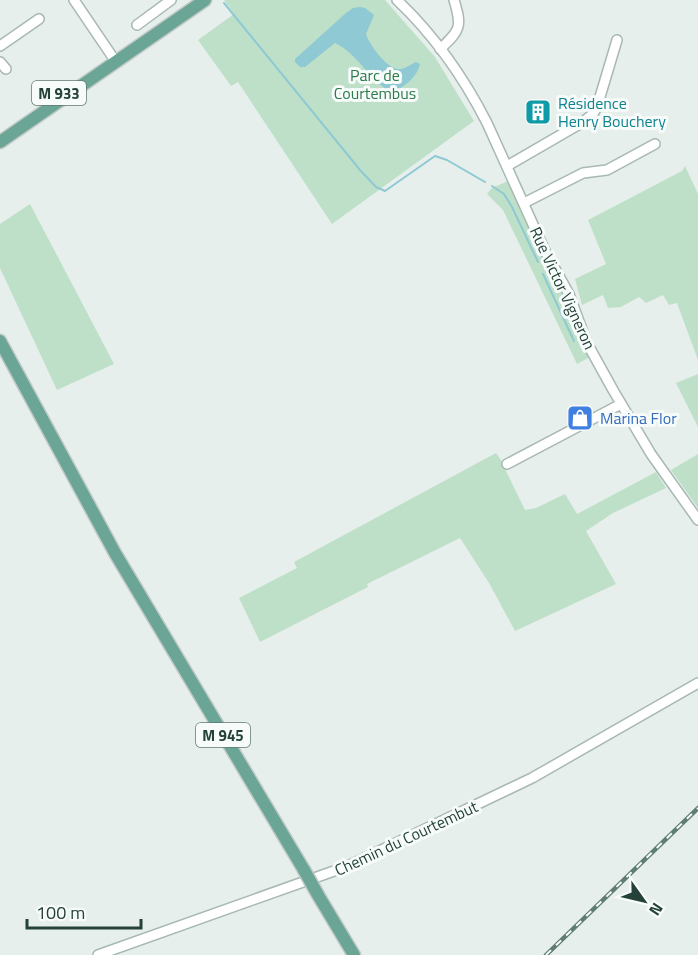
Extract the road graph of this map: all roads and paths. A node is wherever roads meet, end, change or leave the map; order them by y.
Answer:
1 (74, 0) edge
2 (194, 0) edge
3 (205, 0) edge
4 (397, 0) edge
5 (454, 0) edge
6 (168, 1) edge
7 (39, 19) dead end
8 (137, 25) dead end
9 (617, 40) dead end
10 (0, 46) edge
11 (440, 48) junction
12 (114, 59) junction
13 (0, 134) edge
14 (0, 142) edge
15 (655, 144) dead end
16 (507, 166) junction
17 (524, 203) junction
18 (0, 333) edge
19 (0, 340) edge
20 (15, 367) junction
21 (621, 404) junction
22 (507, 464) dead end
23 (698, 520) edge
24 (698, 683) edge
25 (98, 955) edge
26 (354, 955) edge

1 - 12 street
2 - 12 main road, M 933
3 - 12 main road, M 933
4 - 11 street, Rue Victor Vigneron
5 - 11 street
6 - 8 street
7 - 10 street
9 - 16 street
11 - 16 street, Rue Victor Vigneron
12 - 13 main road, M 933
12 - 14 main road, M 933
15 - 17 street
16 - 17 street, Rue Victor Vigneron
17 - 21 street, Rue Victor Vigneron
18 - 20 main road, M 945
19 - 20 main road, M 945
20 - 26 main road, M 945, bridge
21 - 22 street
21 - 23 street, Rue Victor Vigneron
24 - 25 street, Chemin du Courtembut

